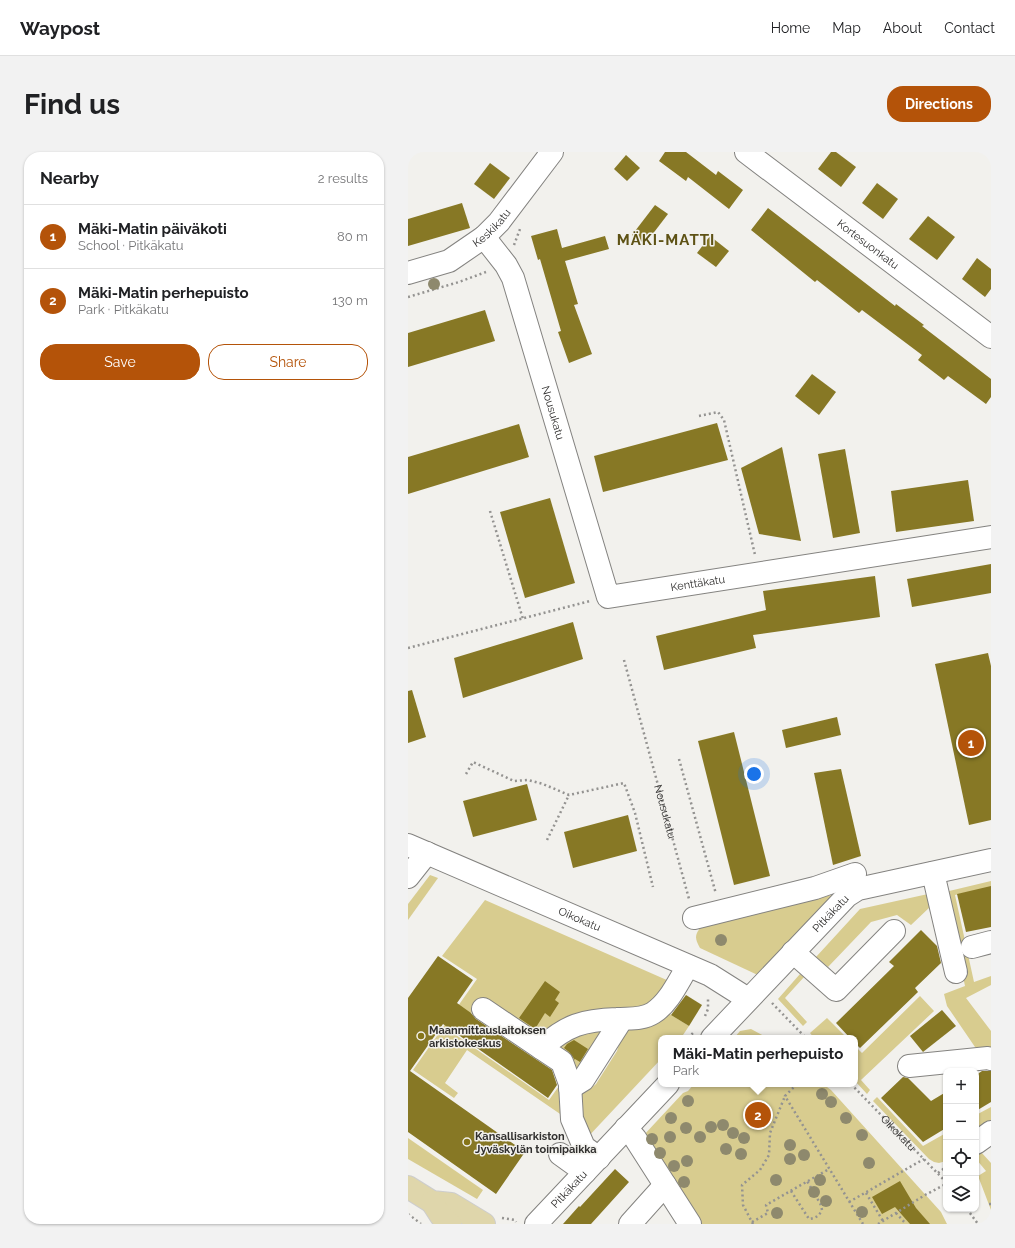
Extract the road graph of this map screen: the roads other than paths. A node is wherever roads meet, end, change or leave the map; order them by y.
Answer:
1 (552, 152) edge
2 (746, 152) edge
3 (484, 237) junction
4 (408, 273) edge
5 (991, 337) edge
6 (991, 537) edge
7 (608, 597) joint
8 (417, 849) edge
9 (991, 860) edge
10 (933, 873) junction
11 (855, 874) dead end
12 (408, 877) edge
13 (694, 918) road end
14 (894, 931) dead end
15 (793, 952) junction
16 (688, 966) junction
17 (956, 972) dead end
18 (758, 999) junction
19 (483, 1009) dead end
20 (622, 1019) junction
21 (716, 1035) edge
22 (541, 1048) junction
23 (991, 1060) edge
24 (909, 1066) dead end
25 (665, 1087) edge
26 (570, 1088) junction
27 (626, 1128) junction
28 (991, 1132) edge
29 (979, 1141) edge
30 (560, 1154) dead end
31 (592, 1165) junction
32 (665, 1185) junction
33 (408, 1187) edge
34 (432, 1202) junction
35 (450, 1224) edge
36 (484, 1224) edge
37 (536, 1224) edge
38 (630, 1224) edge
39 (690, 1224) edge

1 - 3 street, Keskikatu
2 - 5 street, Kortesuonkatu
3 - 4 street, Keskikatu
3 - 7 street, Nousukatu
6 - 7 street, Kenttäkatu
8 - 12 street
8 - 16 street, Oikokatu
9 - 10 street, Pitkäkatu
10 - 15 street, Pitkäkatu
10 - 17 street
11 - 13 street
14 - 15 street
15 - 18 street, Pitkäkatu
16 - 18 street, Oikokatu
16 - 20 street
18 - 21 street, Pitkäkatu
19 - 22 street
20 - 22 street
20 - 26 street
22 - 26 street
23 - 24 street
25 - 27 street, Pitkäkatu
26 - 31 street
27 - 31 street, Pitkäkatu
27 - 32 street
28 - 29 street
30 - 31 street
31 - 37 street, Pitkäkatu
32 - 38 street
32 - 39 street
33 - 34 main road
34 - 35 main road
34 - 36 main road

